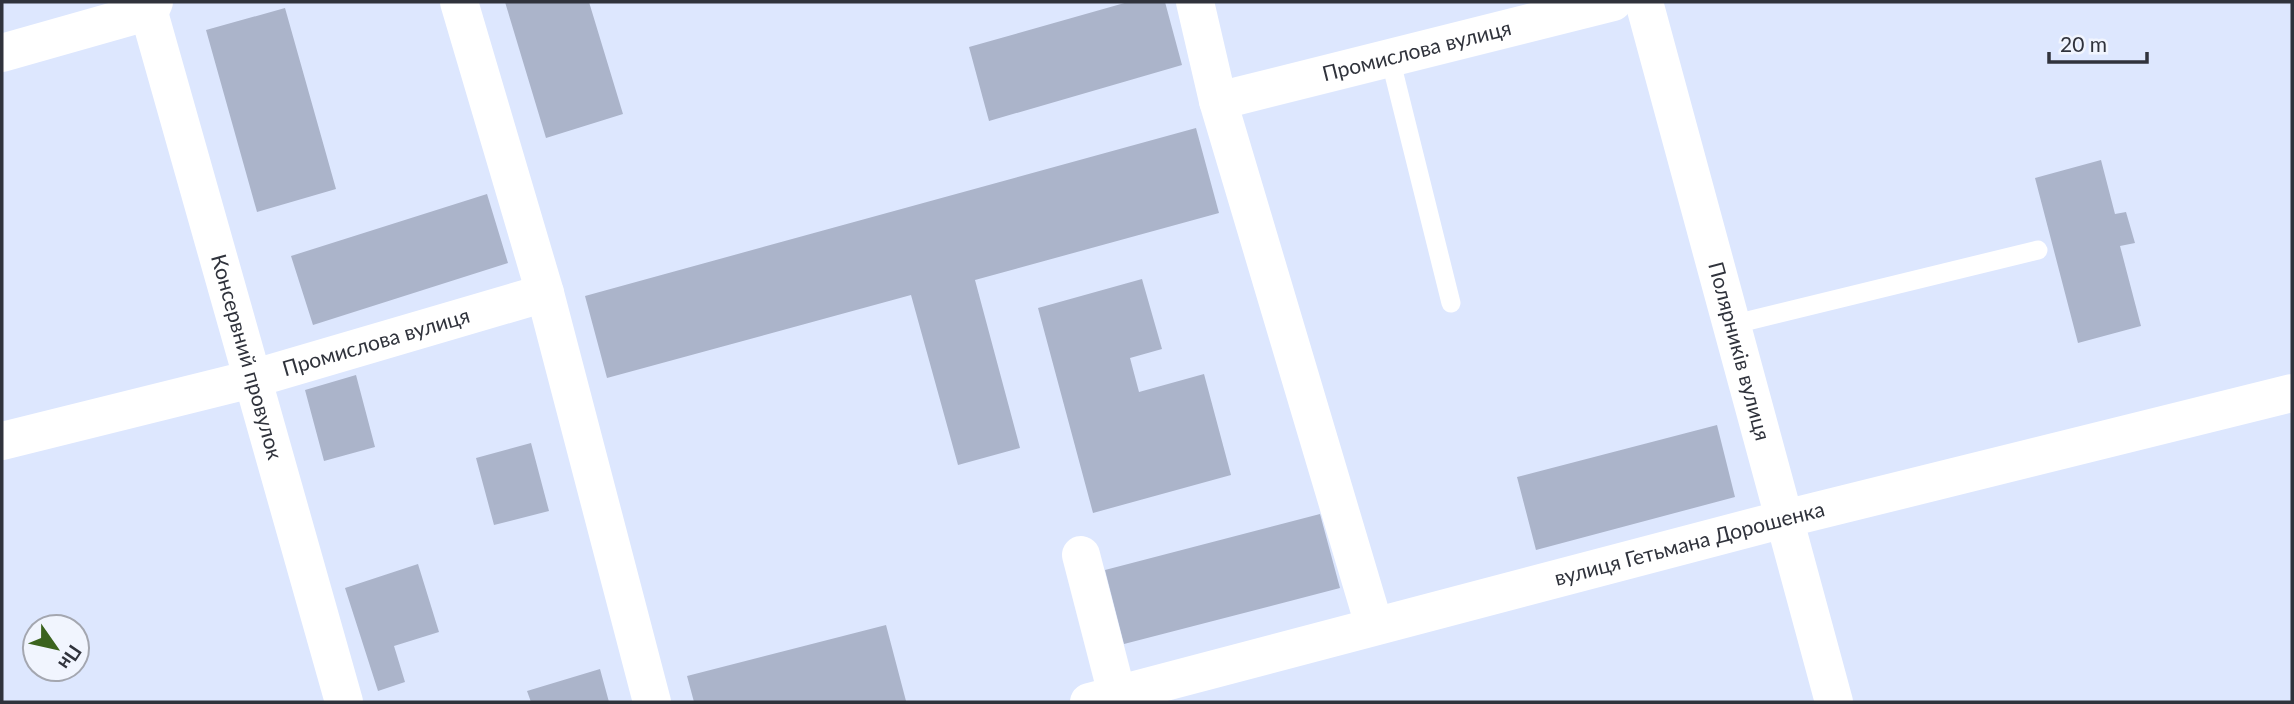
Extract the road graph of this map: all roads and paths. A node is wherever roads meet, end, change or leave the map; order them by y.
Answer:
1 (460, 2) edge
2 (1195, 2) edge
3 (1614, 2) edge
4 (1644, 2) edge
5 (150, 5) edge
6 (2, 53) edge
7 (1390, 58) junction
8 (1218, 101) junction
9 (2038, 250) dead end
10 (545, 293) junction
11 (1451, 303) dead end
12 (1731, 325) junction
13 (252, 379) junction
14 (2292, 393) edge
15 (2, 442) edge
16 (1784, 519) junction
17 (1081, 555) dead end
18 (1374, 625) junction
19 (1109, 700) edge
20 (344, 702) edge
21 (652, 702) edge
22 (1834, 702) edge

1 - 10 street
2 - 8 street
3 - 7 street, Промислова вулиця
4 - 12 street, Полярників вулиця
5 - 6 street
5 - 13 street, Консервний провулок
7 - 8 street, Промислова вулиця
7 - 11 lane
8 - 18 street
9 - 12 lane
10 - 13 street, Промислова вулиця
10 - 21 street
12 - 16 street, Полярників вулиця
13 - 15 street, Промислова вулиця
13 - 20 street, Консервний провулок
14 - 16 street, вулиця Гетьмана Дорошенка
16 - 18 street, вулиця Гетьмана Дорошенка
16 - 22 street, Полярників вулиця
17 - 19 street
18 - 19 street, вулиця Гетьмана Дорошенка

